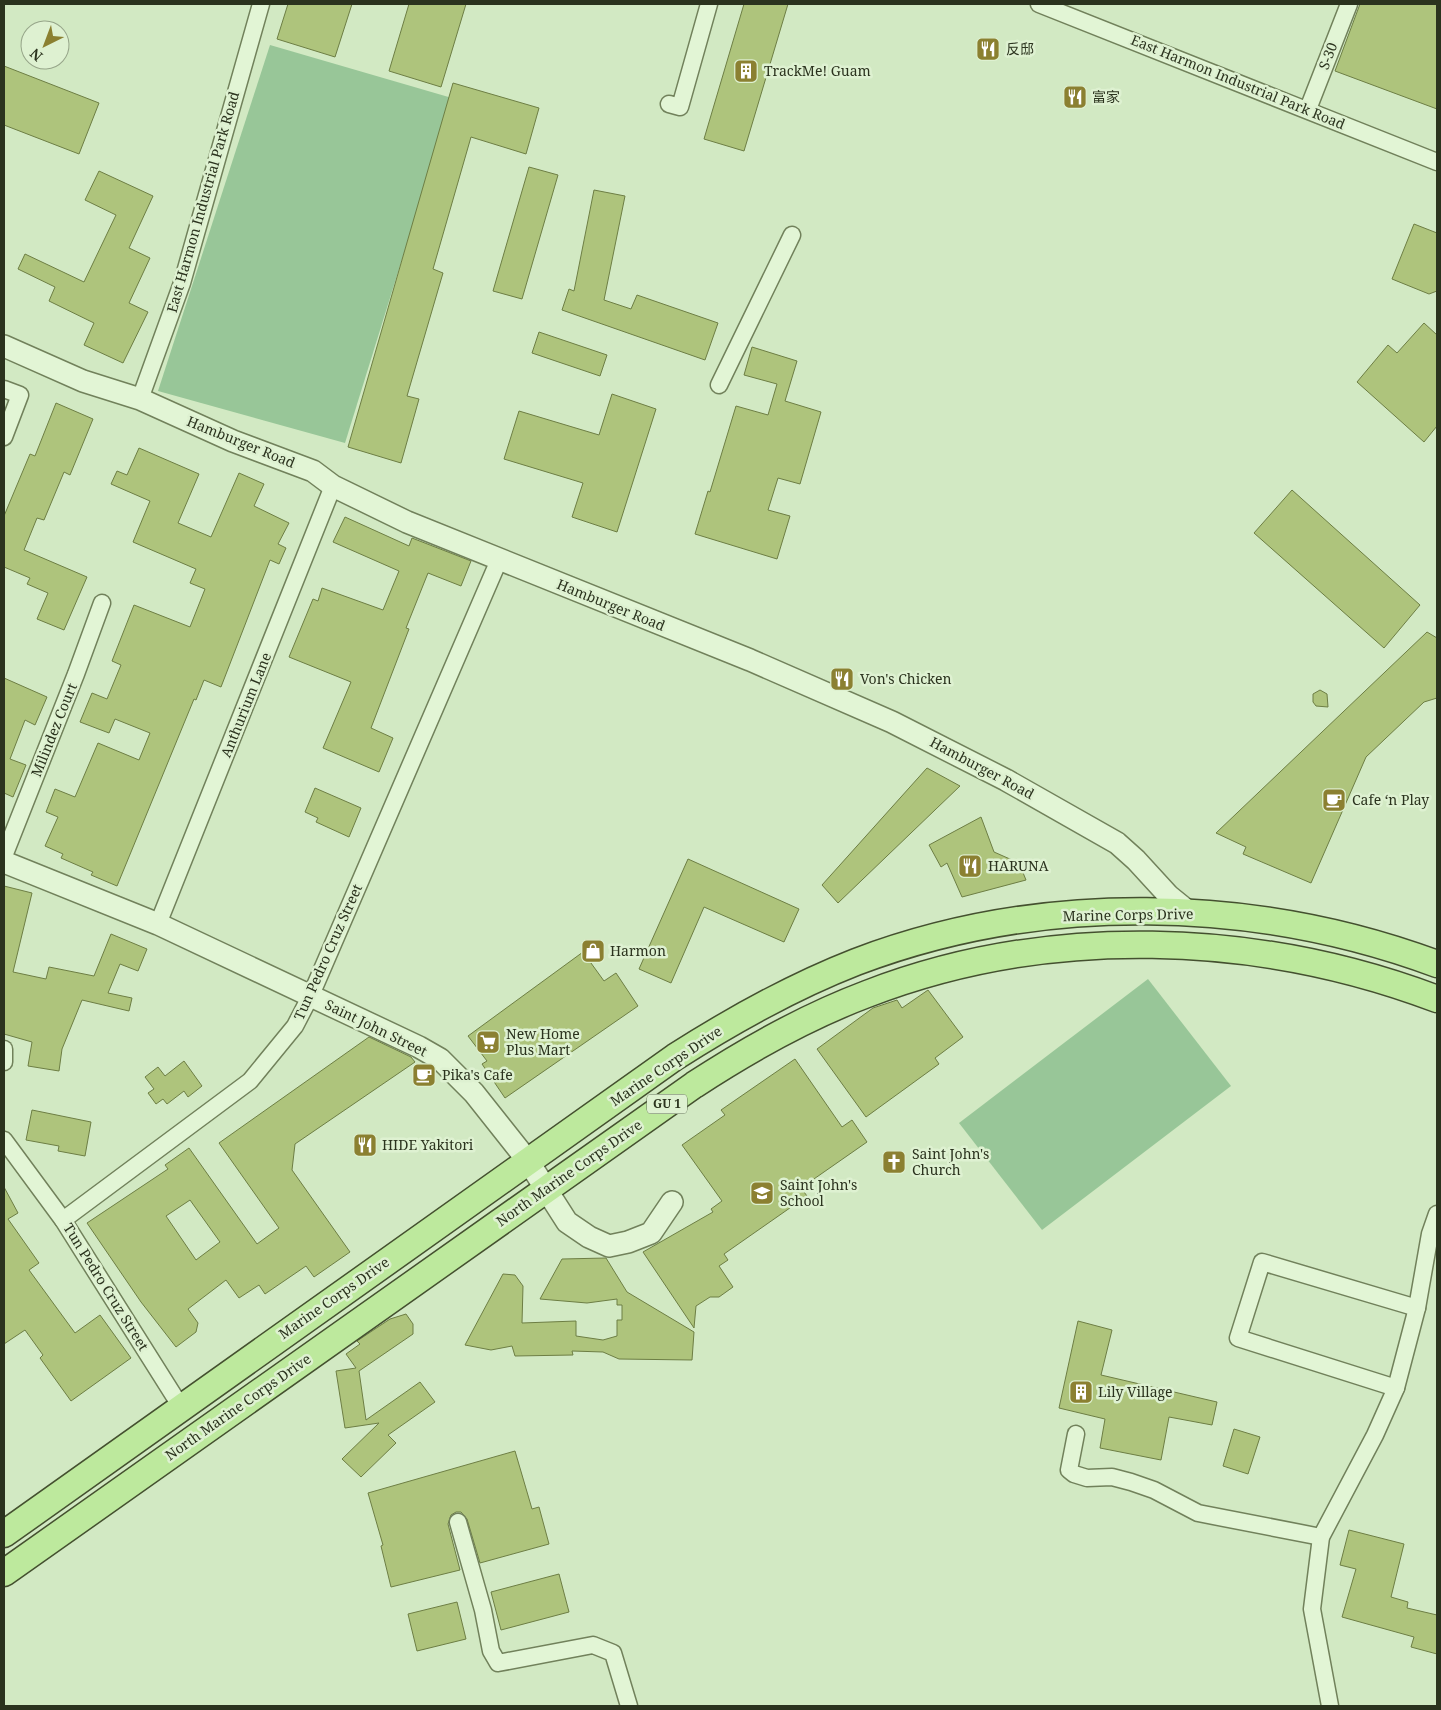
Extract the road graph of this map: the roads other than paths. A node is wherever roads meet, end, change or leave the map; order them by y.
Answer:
1 (261, 4) edge
2 (709, 4) edge
3 (1039, 4) edge
4 (1349, 4) edge
5 (669, 104) dead end
6 (1308, 109) junction
7 (1437, 162) edge
8 (792, 235) dead end
9 (4, 346) edge
10 (719, 386) dead end
11 (4, 389) edge
12 (140, 399) junction
13 (4, 437) edge
14 (333, 486) junction
15 (499, 560) junction
16 (102, 603) dead end
17 (4, 856) edge
18 (4, 862) edge
19 (1190, 913) junction
20 (158, 924) junction
21 (1437, 964) edge
22 (311, 995) junction
23 (1437, 999) edge
24 (4, 1049) edge
25 (4, 1062) edge
26 (4, 1140) edge
27 (528, 1161) junction
28 (547, 1188) junction
29 (672, 1202) dead end
30 (1437, 1214) edge
31 (63, 1220) junction
32 (1417, 1308) junction
33 (1396, 1388) junction
34 (181, 1407) junction
35 (1076, 1434) dead end
36 (458, 1522) dead end
37 (4, 1534) edge
38 (1321, 1536) junction
39 (7, 1565) edge
40 (629, 1706) edge
41 (1330, 1706) edge

1 - 12 street, East Harmon Industrial Park Road
2 - 5 street
3 - 6 street, East Harmon Industrial Park Road
4 - 6 street, S-30
6 - 7 street, East Harmon Industrial Park Road
8 - 10 street
9 - 12 street, Hamburger Road
11 - 13 street
12 - 14 street, Hamburger Road
14 - 15 street, Hamburger Road
14 - 20 street, Anthurium Lane
15 - 19 street, Hamburger Road
15 - 22 street, Tun Pedro Cruz Street
16 - 17 street, Milindez Court
18 - 20 street, Saint John Street
19 - 21 main road, Marine Corps Drive / GU 1
19 - 27 main road, Marine Corps Drive / GU 1
20 - 22 street, Saint John Street
22 - 27 street, Saint John Street
22 - 31 street, Tun Pedro Cruz Street
23 - 28 main road, North Marine Corps Drive / GU 1
24 - 25 street
26 - 31 street
27 - 28 street, Saint John Street
27 - 34 main road, Marine Corps Drive / GU 1
28 - 29 street, Saint John Street
28 - 39 main road, North Marine Corps Drive / GU 1
30 - 32 street
31 - 34 street, Tun Pedro Cruz Street
32 - 33 street
32 - 33 street
33 - 38 street
34 - 37 main road, Marine Corps Drive / GU 1
35 - 38 street
36 - 40 street
38 - 41 street

